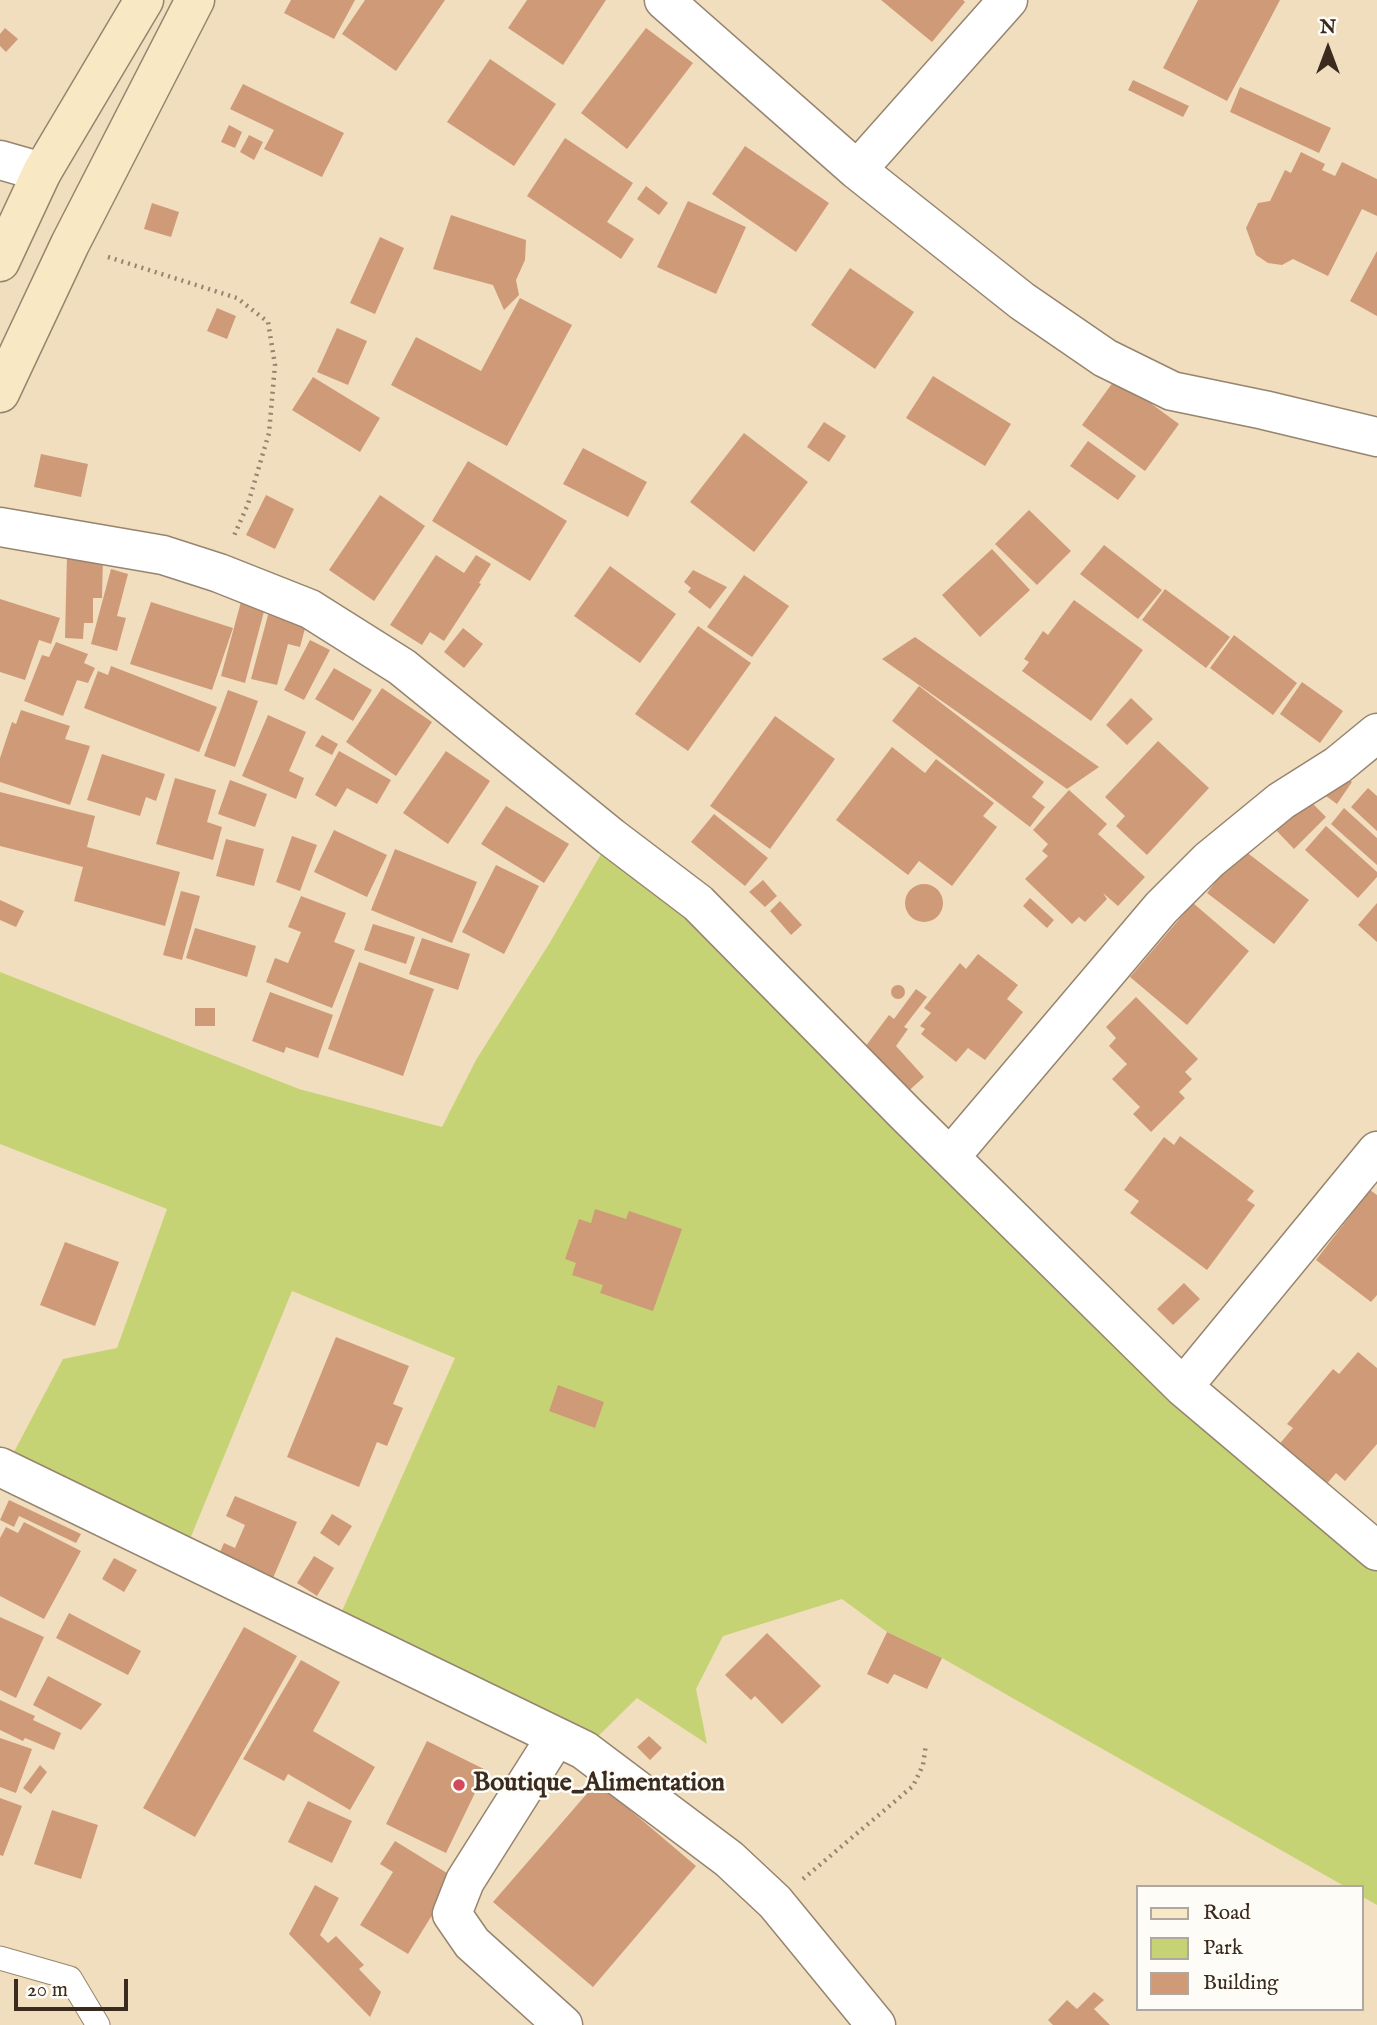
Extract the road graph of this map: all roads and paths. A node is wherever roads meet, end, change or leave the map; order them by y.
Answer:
1 (144, 0) edge
2 (195, 0) edge
3 (664, 0) edge
4 (1008, 0) edge
5 (0, 160) edge
6 (858, 170) junction
7 (42, 172) junction
8 (70, 244) junction
9 (0, 262) edge
10 (0, 393) edge
11 (1377, 437) edge
12 (0, 527) edge
13 (219, 573) junction
14 (1377, 733) edge
15 (1377, 1151) edge
16 (950, 1157) junction
17 (1182, 1387) junction
18 (0, 1467) edge
19 (1374, 1543) edge
20 (556, 1737) junction
21 (926, 1744) dead end
22 (775, 1902) junction
23 (0, 1958) edge
24 (98, 2025) edge
25 (563, 2025) edge
26 (876, 2025) edge

1 - 7 main road
2 - 8 main road
3 - 6 street
4 - 6 street
5 - 7 street
6 - 11 street
7 - 9 main road
8 - 10 main road
8 - 13 path
12 - 13 street
13 - 16 street
14 - 16 street
15 - 17 street
16 - 17 street
17 - 19 street
18 - 20 street
20 - 22 street
20 - 25 street
21 - 22 path
22 - 26 street
23 - 24 lane

